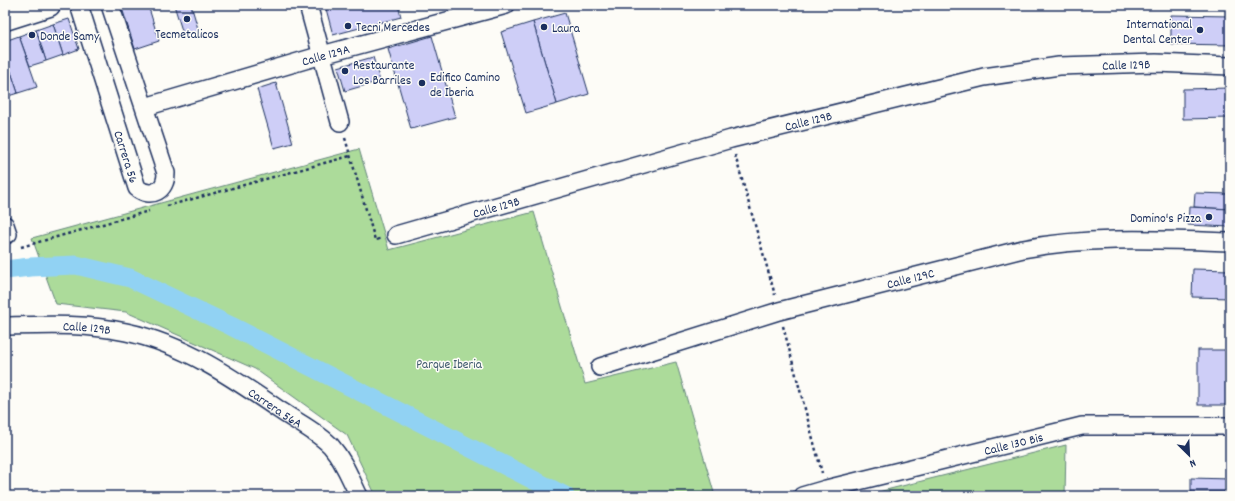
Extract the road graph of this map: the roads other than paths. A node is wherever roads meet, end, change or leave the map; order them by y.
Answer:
1 (49, 5) edge
2 (79, 5) edge
3 (110, 5) edge
4 (308, 5) edge
5 (506, 5) edge
6 (5, 20) edge
7 (322, 55) junction
8 (1230, 66) edge
9 (145, 107) junction
10 (340, 122) road end
11 (396, 235) road end
12 (1230, 242) edge
13 (5, 326) edge
14 (167, 343) joint
15 (600, 367) dead end
16 (1230, 426) edge
17 (359, 496) edge
18 (802, 496) edge

1 - 6 main road
2 - 9 street, Carrera 56
3 - 9 street, Carrera 56
4 - 7 street
5 - 7 street, Calle 129A
7 - 9 street, Calle 129A
7 - 10 street
8 - 11 street, Calle 129B
12 - 15 street, Calle 129C
13 - 14 street, Calle 129B
14 - 17 street, Carrera 56A
16 - 18 street, Calle 130 Bis

